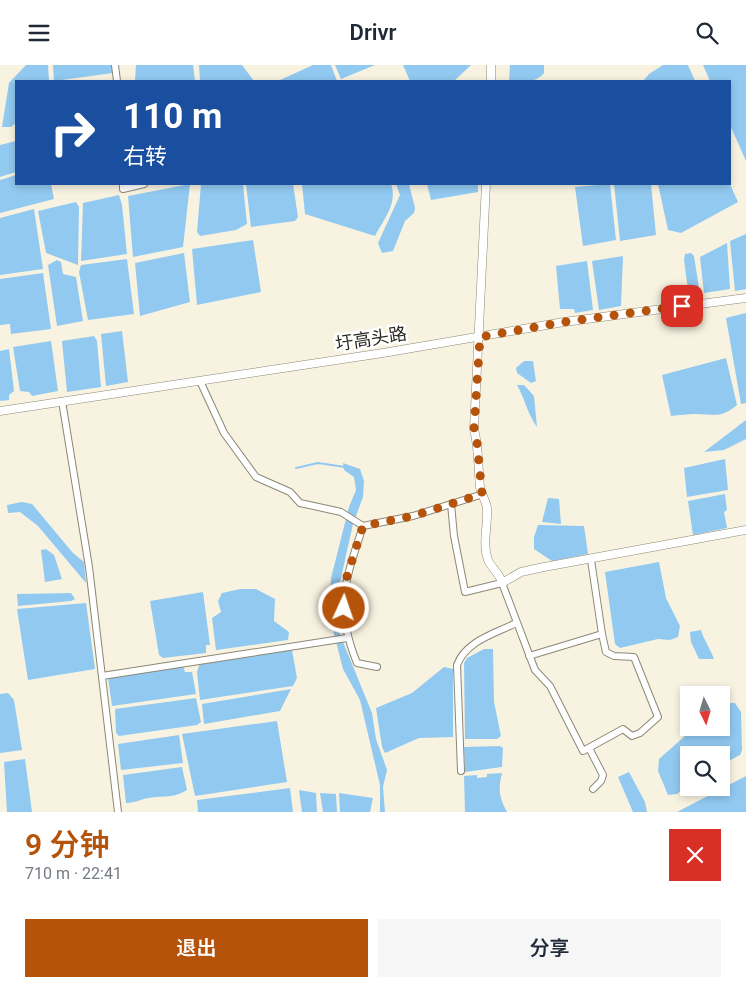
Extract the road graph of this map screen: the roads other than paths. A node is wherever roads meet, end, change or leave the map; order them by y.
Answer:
1 (115, 65) edge
2 (492, 65) edge
3 (117, 80) edge
4 (491, 80) edge
5 (123, 185) edge
6 (140, 185) edge
7 (486, 185) edge
8 (746, 298) edge
9 (480, 337) junction
10 (200, 381) junction
11 (62, 401) junction
12 (0, 411) edge
13 (482, 494) junction
14 (451, 504) junction
15 (363, 526) junction
16 (746, 530) edge
17 (592, 560) junction
18 (502, 583) junction
19 (516, 623) junction
20 (602, 634) junction
21 (345, 639) junction
22 (529, 656) junction
23 (377, 667) dead end
24 (102, 675) junction
25 (589, 748) junction
26 (461, 771) dead end
27 (593, 789) dead end
28 (118, 812) edge

1 - 3 street
2 - 4 street
5 - 6 street
7 - 9 street
8 - 9 street, 圩高头路
9 - 10 street, 圩高头路
9 - 13 street
10 - 11 street, 圩高头路
10 - 15 street
11 - 12 street, 圩高头路
11 - 24 street
13 - 14 street
13 - 18 street
14 - 15 street
14 - 18 street
15 - 21 street
16 - 17 street
17 - 18 street
17 - 20 street
18 - 19 street
19 - 22 street
19 - 26 street
20 - 22 street
20 - 25 street
21 - 23 street
21 - 24 street
22 - 25 street
24 - 28 street
25 - 27 street

